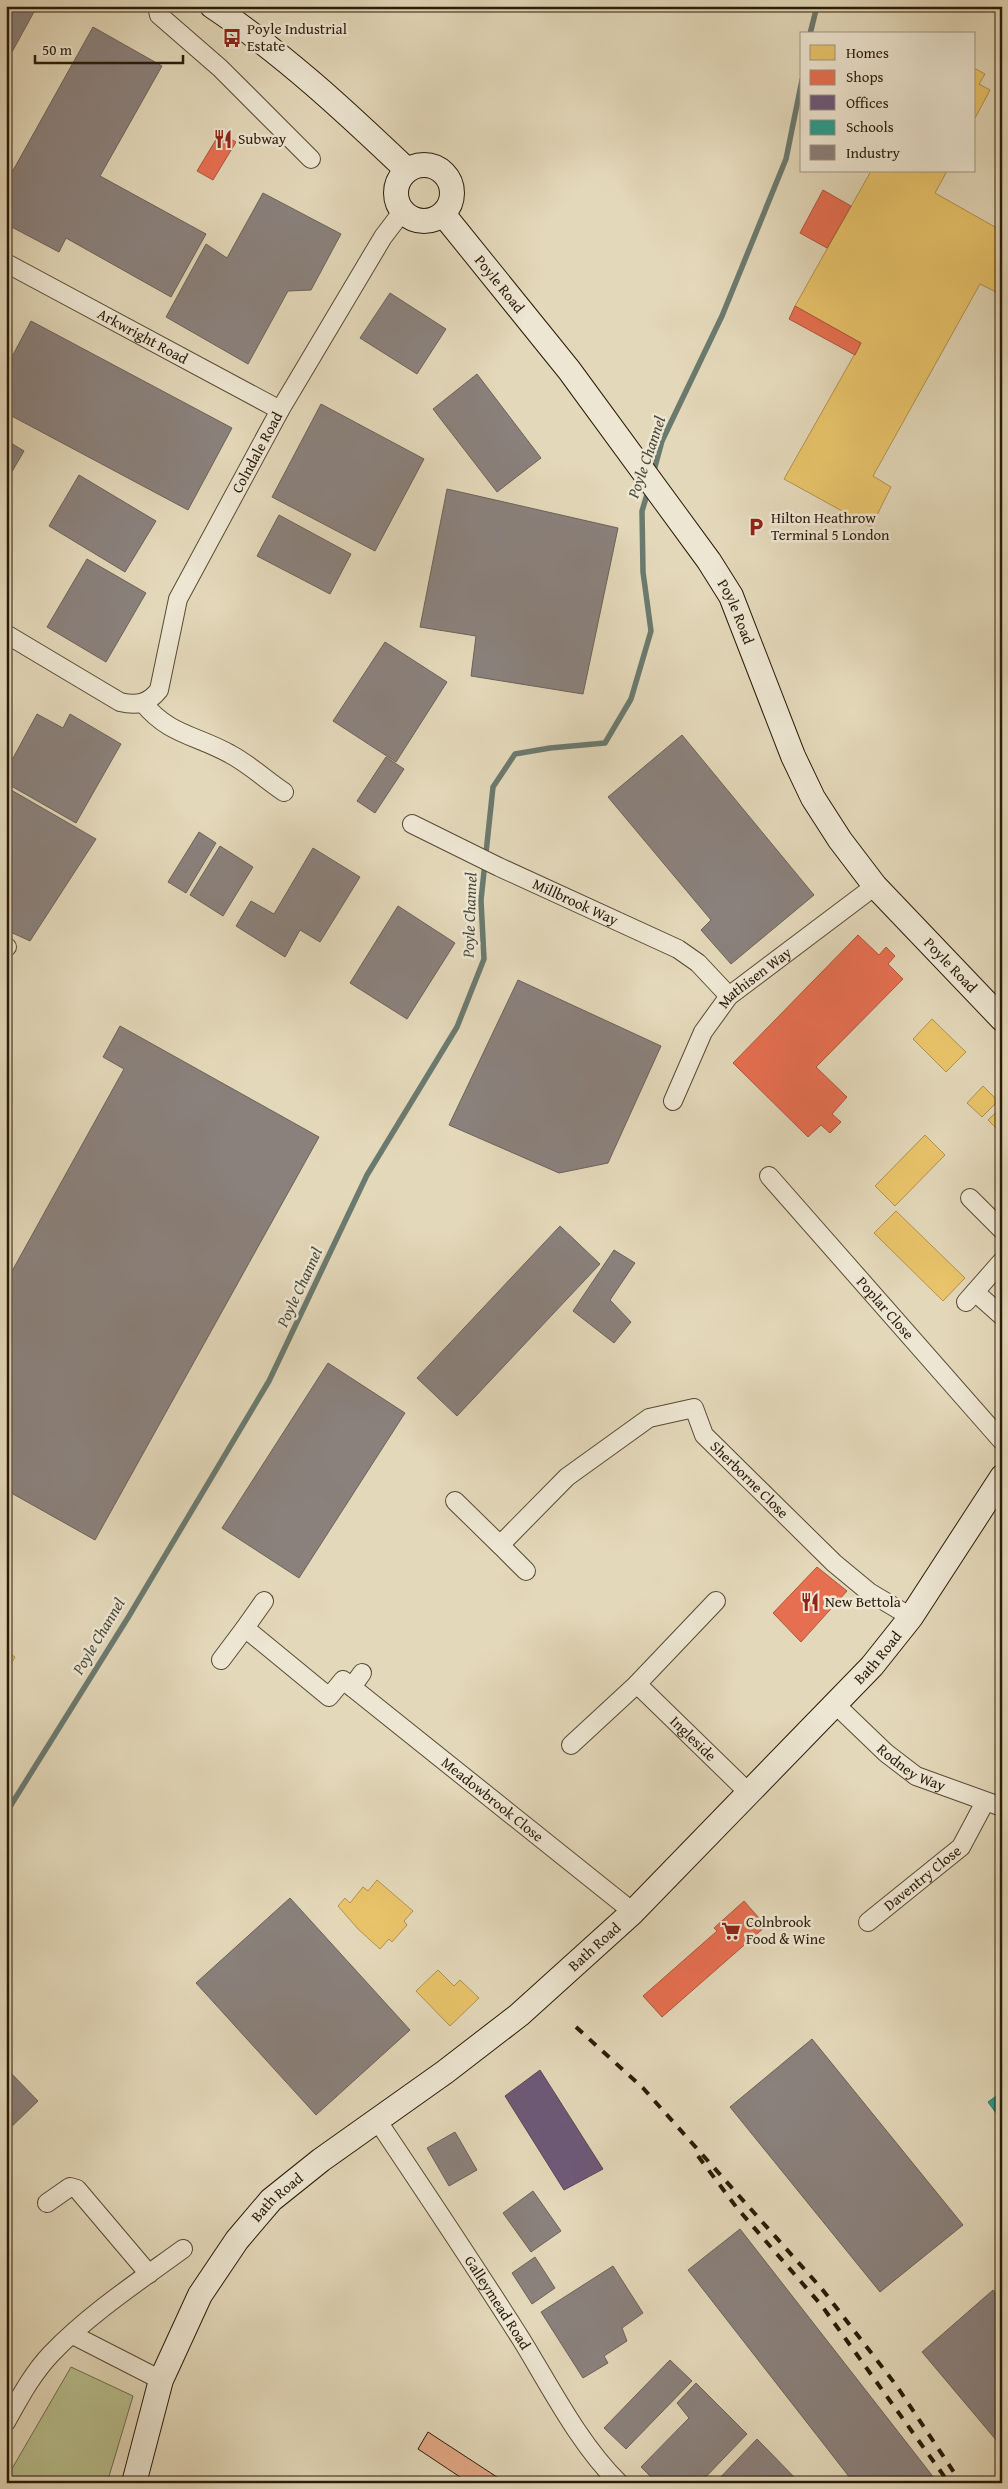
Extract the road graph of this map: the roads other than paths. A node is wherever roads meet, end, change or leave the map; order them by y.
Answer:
1 (157, 6) edge
2 (212, 6) edge
3 (311, 159) dead end
4 (407, 170) junction
5 (402, 212) junction
6 (443, 214) junction
7 (6, 263) edge
8 (280, 410) junction
9 (6, 634) edge
10 (143, 703) junction
11 (284, 792) dead end
12 (412, 824) dead end
13 (875, 886) junction
14 (729, 996) junction
15 (1002, 1020) edge
16 (673, 1101) dead end
17 (769, 1176) dead end
18 (970, 1198) dead end
19 (1002, 1230) edge
20 (1002, 1261) edge
21 (1002, 1316) edge
22 (1002, 1441) edge
23 (1002, 1477) edge
24 (456, 1501) dead end
25 (500, 1545) junction
26 (526, 1571) dead end
27 (264, 1601) dead end
28 (716, 1602) dead end
29 (911, 1617) junction
30 (246, 1628) junction
31 (221, 1660) dead end
32 (637, 1684) junction
33 (836, 1705) junction
34 (571, 1746) dead end
35 (749, 1793) junction
36 (994, 1805) edge
37 (633, 1912) junction
38 (868, 1922) dead end
39 (377, 2120) junction
40 (47, 2203) dead end
41 (183, 2248) dead end
42 (149, 2274) junction
43 (73, 2335) junction
44 (161, 2380) junction
45 (10, 2403) edge
46 (6, 2422) edge
47 (134, 2483) edge
48 (619, 2483) edge

1 - 3 street
2 - 4 street
4 - 5 street
4 - 6 street
5 - 6 street
5 - 8 street, Colndale Road
6 - 13 street, Poyle Road
7 - 8 street, Arkwright Road
8 - 10 street, Colndale Road
9 - 10 street
10 - 11 street
12 - 14 street, Millbrook Way
13 - 14 street, Mathisen Way
13 - 15 street, Poyle Road
14 - 16 street, Mathisen Way
17 - 22 street, Poplar Close
18 - 19 street
20 - 21 street
23 - 29 street, Bath Road
24 - 25 street
25 - 26 street
25 - 29 street, Sherborne Close
27 - 30 street
28 - 32 street
29 - 33 street, Bath Road
30 - 31 street
30 - 37 street, Meadowbrook Close
32 - 34 street
32 - 35 street, Ingleside
33 - 35 street, Bath Road
33 - 36 street, Rodney Way
35 - 37 street, Bath Road
36 - 38 street, Daventry Close
37 - 39 street, Bath Road
39 - 44 street, Bath Road
39 - 48 street, Galleymead Road
40 - 42 street
41 - 42 street
42 - 43 street
43 - 44 street
43 - 45 street
44 - 47 street, Bath Road
45 - 46 street

